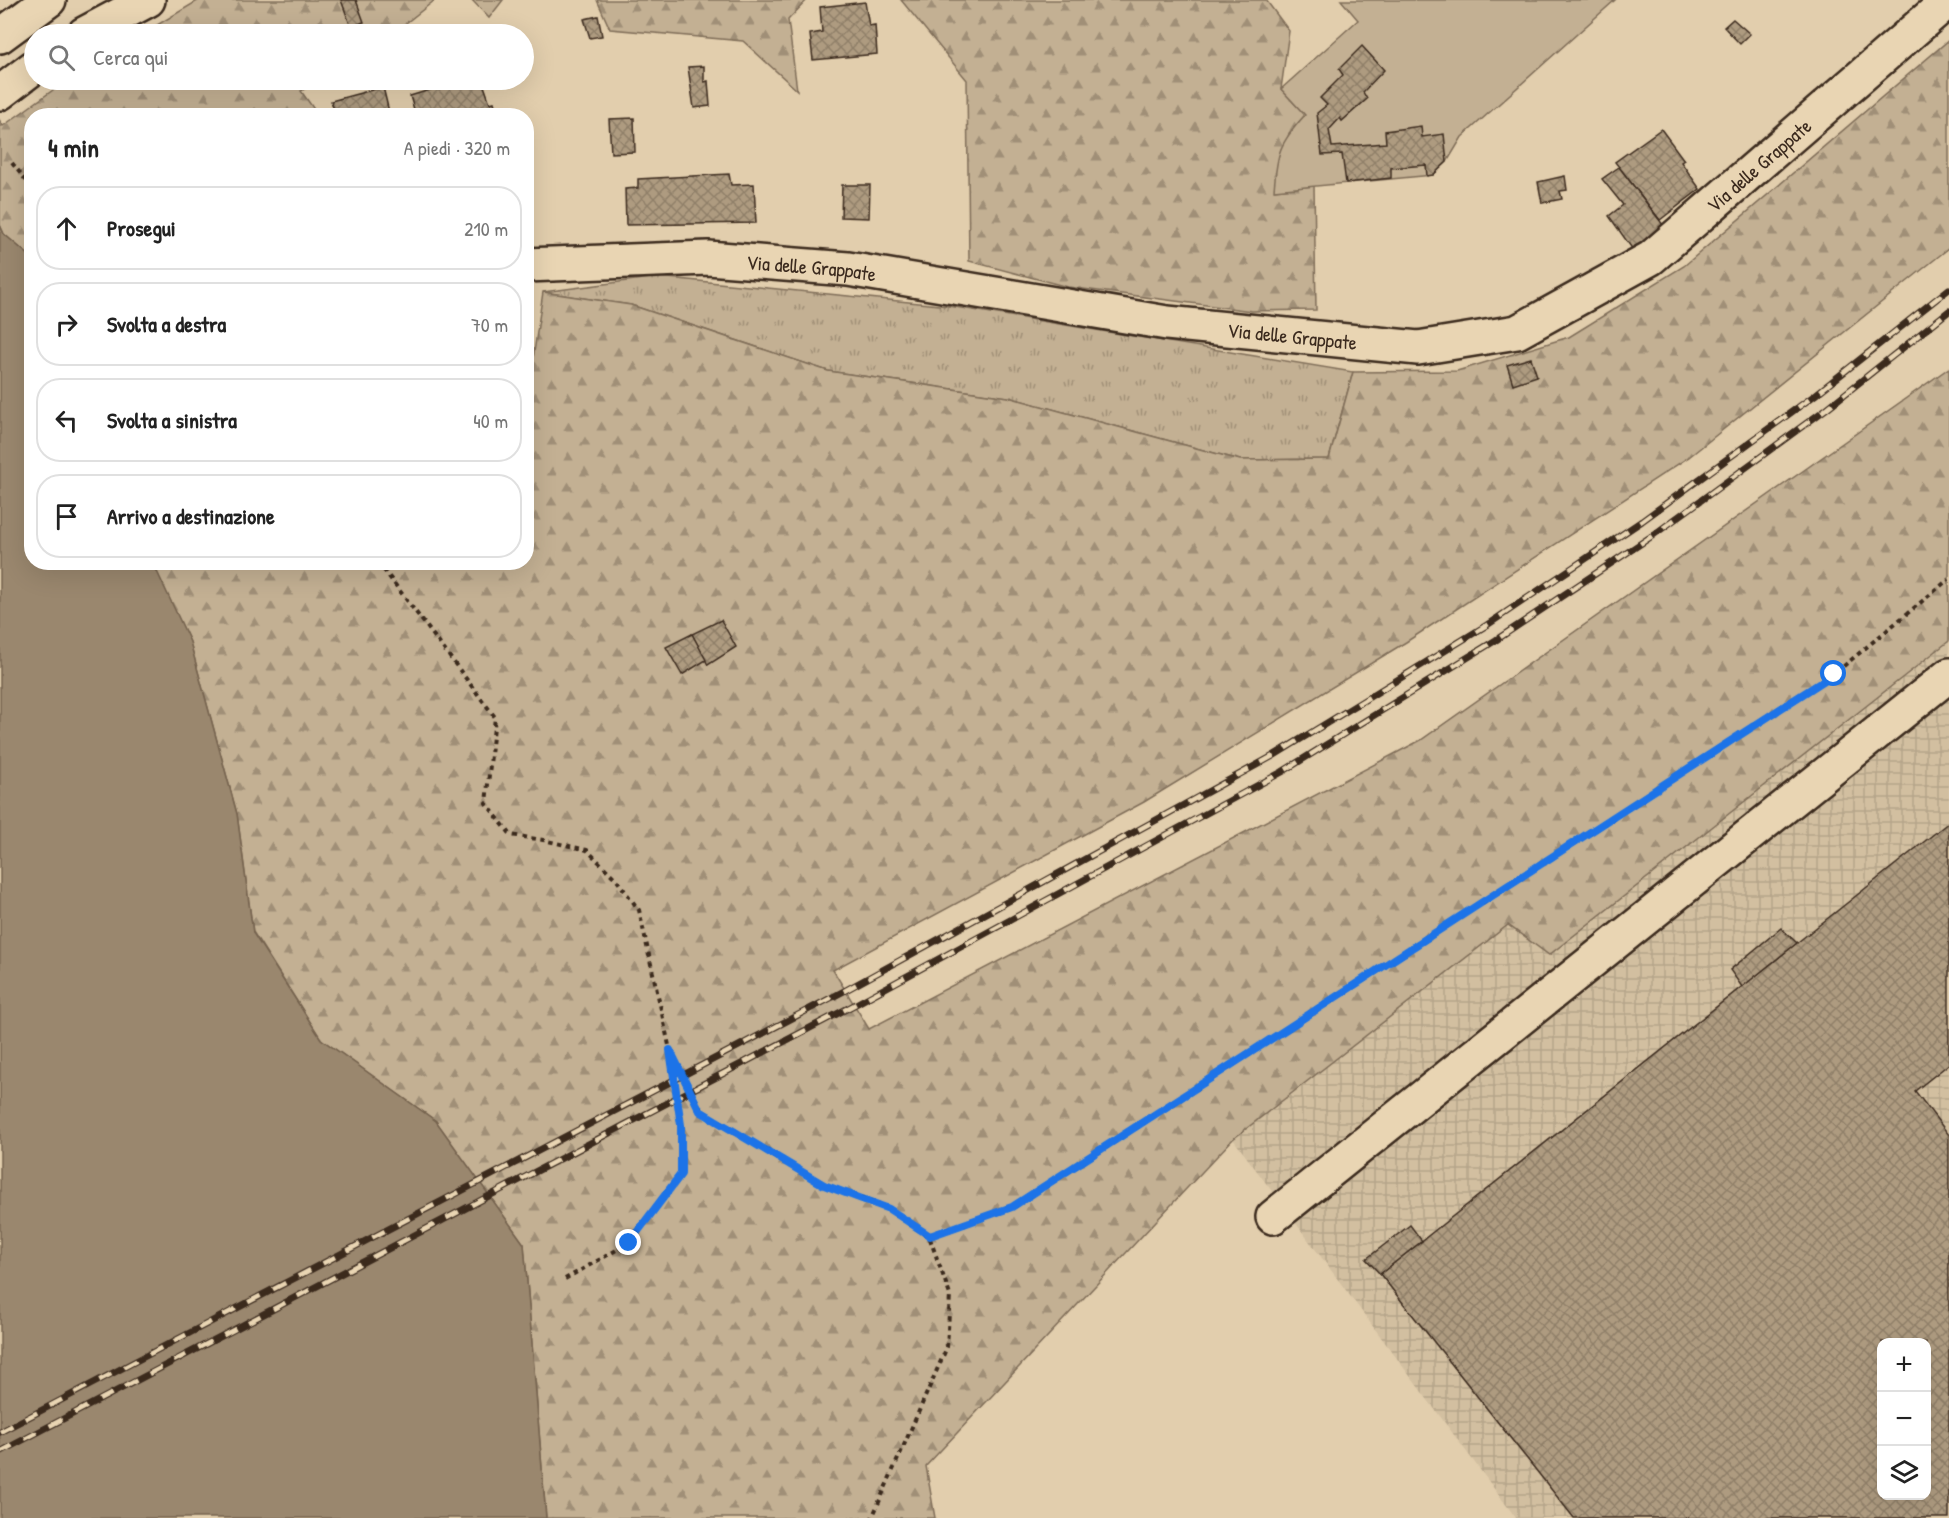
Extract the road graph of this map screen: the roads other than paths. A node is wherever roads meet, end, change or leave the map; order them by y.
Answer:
1 (105, 0) edge
2 (148, 0) edge
3 (1949, 0) edge
4 (44, 2) edge
5 (82, 24) edge
6 (103, 24) edge
7 (0, 36) edge
8 (24, 75) edge
9 (0, 93) edge
10 (534, 265) edge
11 (1949, 675) edge
12 (1273, 1217) dead end

1 - 5 street
2 - 6 street
3 - 10 street, Via delle Grappate
4 - 7 street
8 - 9 street
11 - 12 street

